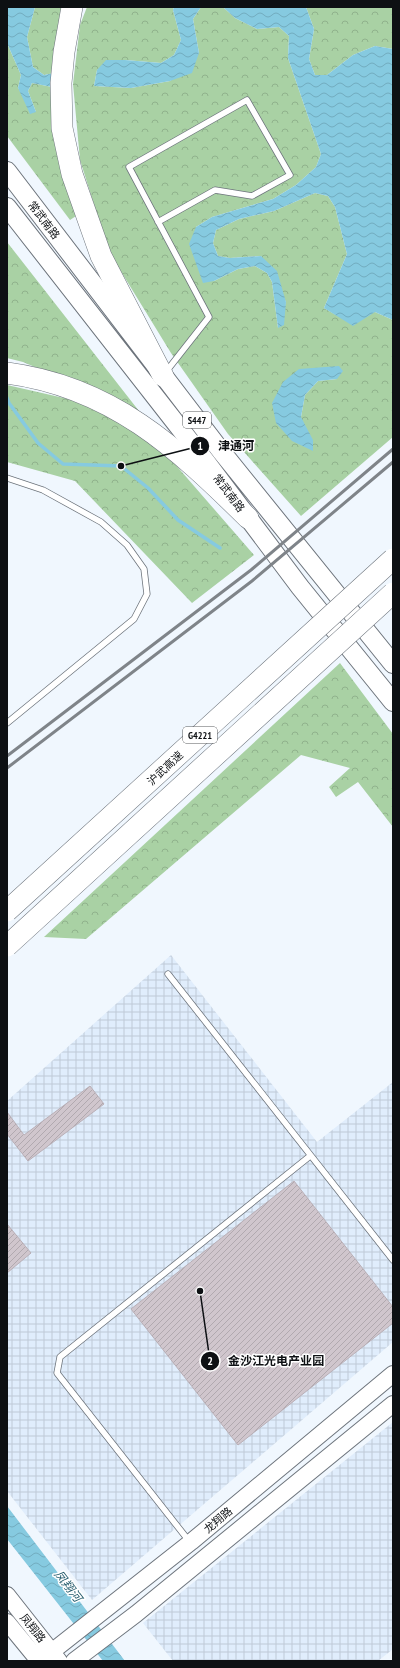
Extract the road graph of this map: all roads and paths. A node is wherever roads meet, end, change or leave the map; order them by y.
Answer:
1 (72, 7) edge
2 (7, 171) edge
3 (7, 207) edge
4 (158, 222) junction
5 (7, 373) edge
6 (163, 376) junction
7 (7, 478) edge
8 (248, 518) junction
9 (393, 559) edge
10 (393, 594) edge
11 (393, 664) edge
12 (393, 702) edge
13 (7, 723) edge
14 (7, 911) edge
15 (7, 946) edge
16 (168, 974) dead end
17 (310, 1156) junction
18 (393, 1260) edge
19 (393, 1374) edge
20 (393, 1404) edge
21 (191, 1542) junction
22 (7, 1595) edge
23 (7, 1622) edge
24 (78, 1658) edge
25 (48, 1659) edge

1 - 6 highway
2 - 6 main road, 常武南路 / S447
3 - 8 main road, 常武南路 / S447
4 - 4 lane
4 - 6 lane
5 - 8 highway
6 - 11 main road, 常武南路 / S447
7 - 13 lane
8 - 12 main road, 常武南路 / S447
9 - 14 highway, 沪武高速 / G4221, bridge
10 - 15 highway, G4221, bridge
16 - 17 lane
17 - 18 lane
17 - 21 lane
19 - 21 street, 龙翔路
20 - 24 street, 龙翔路
21 - 25 street, 龙翔路
22 - 25 street, 凤翔路
23 - 25 street, 凤翔路

